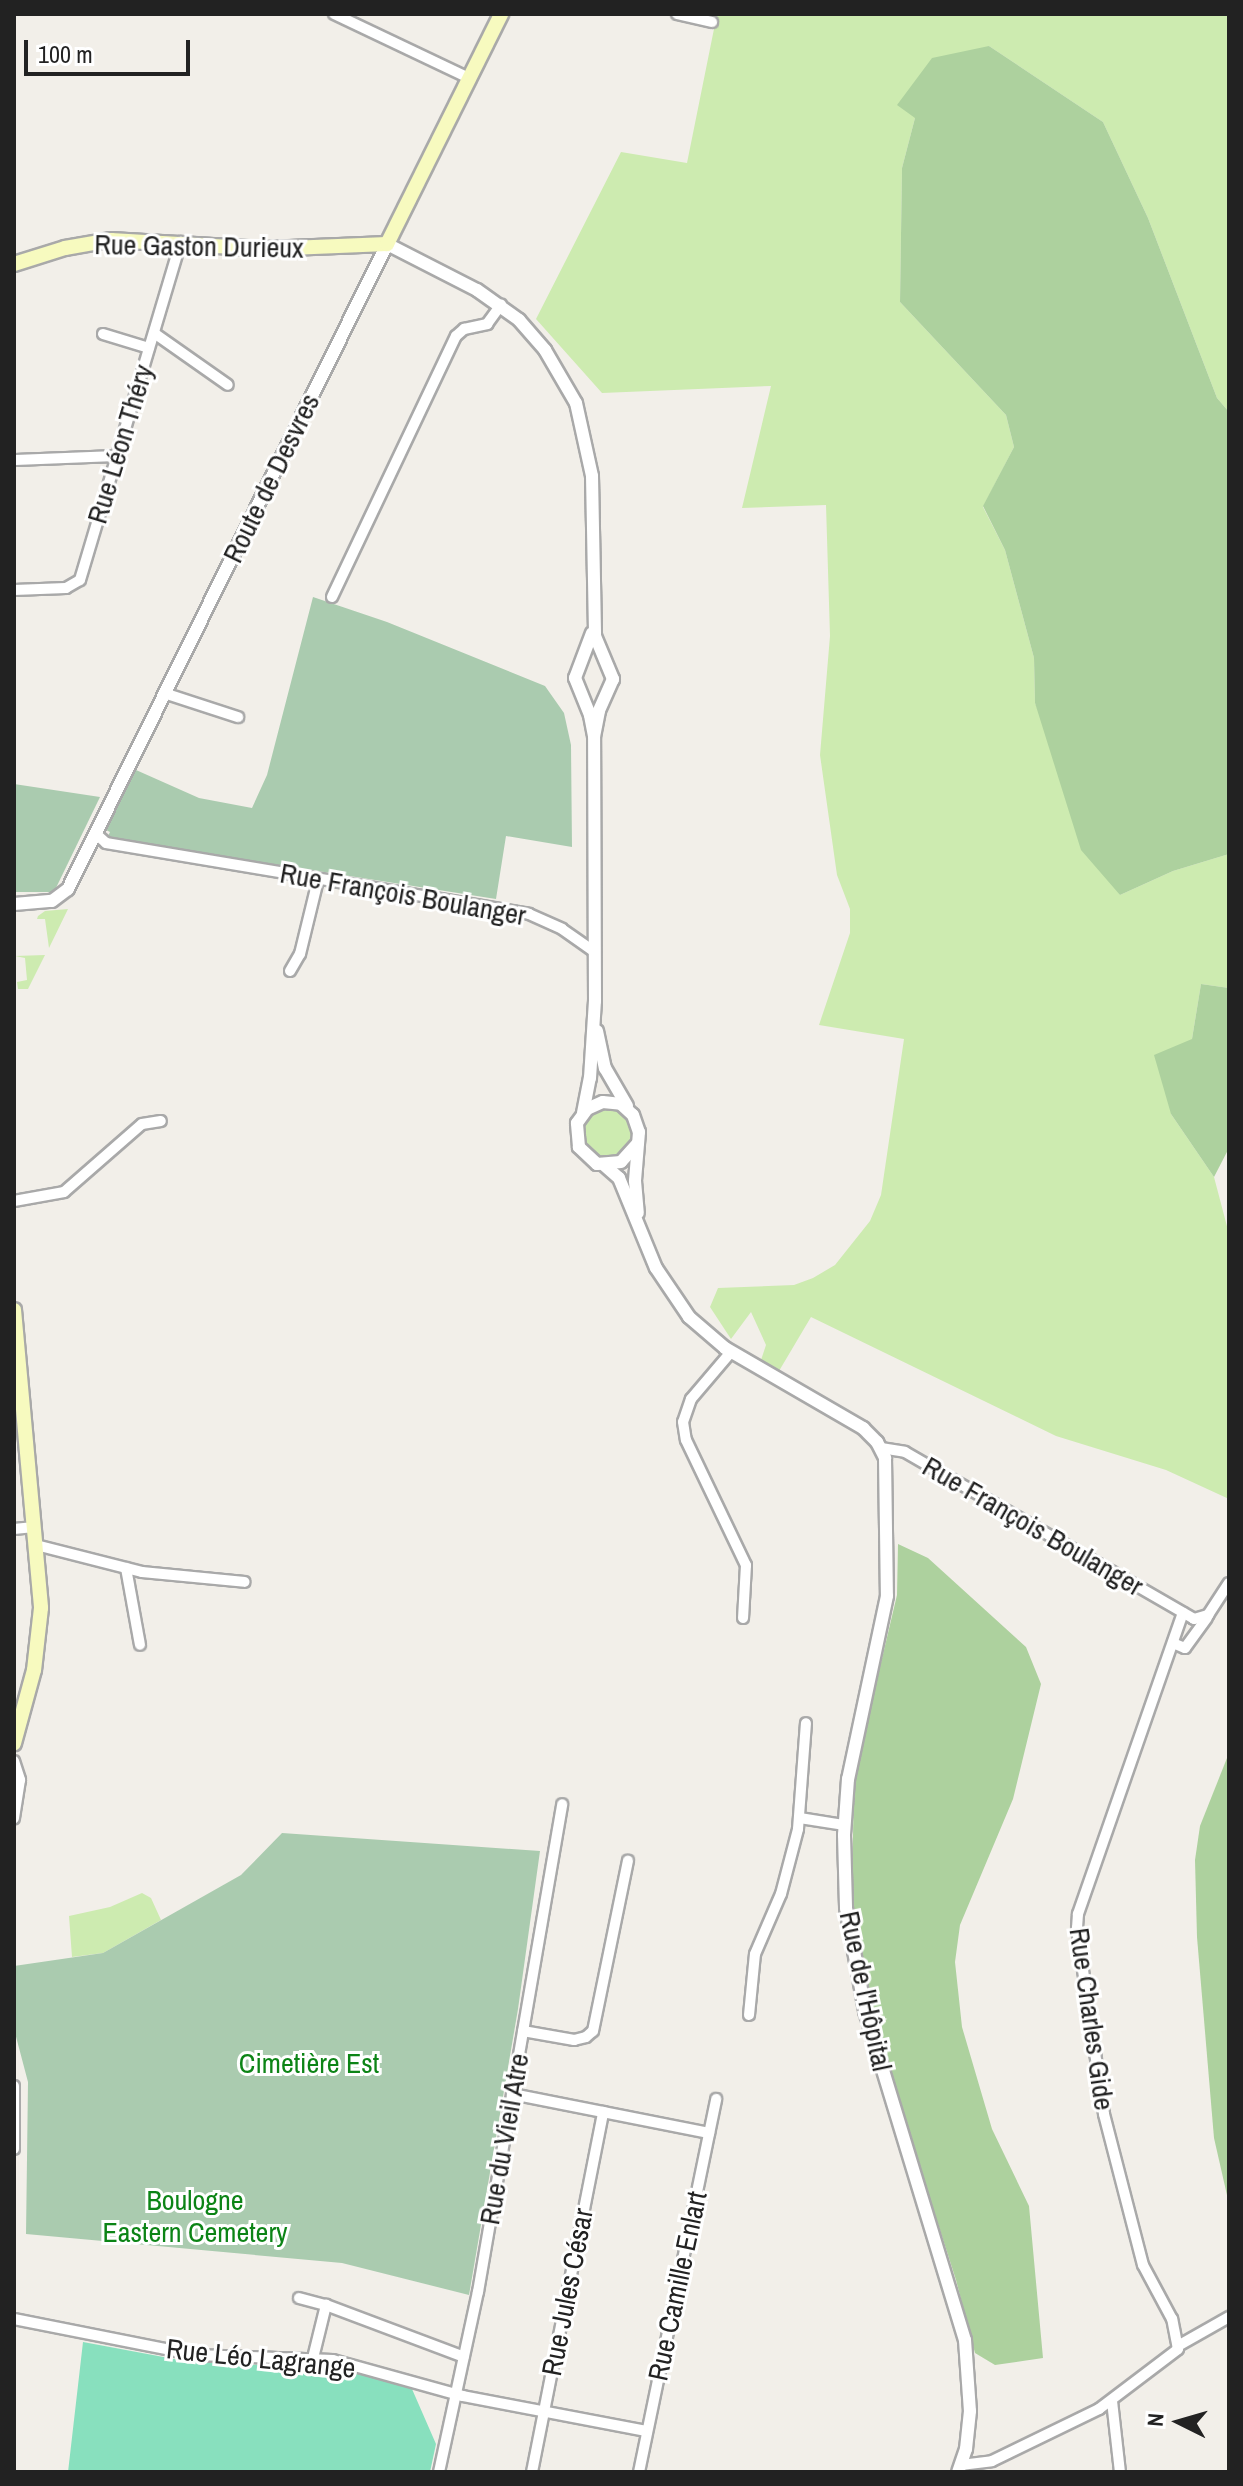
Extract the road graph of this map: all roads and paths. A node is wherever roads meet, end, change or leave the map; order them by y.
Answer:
1 (334, 14) edge
2 (501, 14) edge
3 (677, 14) edge
4 (712, 22) dead end
5 (469, 78) junction
6 (181, 242) junction
7 (387, 244) junction
8 (14, 264) edge
9 (501, 305) junction
10 (154, 333) junction
11 (103, 334) dead end
12 (149, 348) junction
13 (228, 385) dead end
14 (117, 456) junction
15 (14, 460) edge
16 (14, 590) edge
17 (332, 597) dead end
18 (593, 625) junction
19 (604, 664) junction
20 (580, 667) junction
21 (164, 693) junction
22 (581, 694) junction
23 (606, 695) junction
24 (238, 717) dead end
25 (594, 736) junction
26 (95, 833) junction
27 (318, 880) junction
28 (14, 904) edge
29 (594, 951) junction
30 (290, 971) dead end
31 (595, 1001) junction
32 (628, 1109) junction
33 (583, 1113) junction
34 (161, 1121) dead end
35 (638, 1143) junction
36 (604, 1165) junction
37 (14, 1201) edge
38 (647, 1247) junction
39 (14, 1310) edge
40 (731, 1352) junction
41 (881, 1448) junction
42 (34, 1527) junction
43 (14, 1529) edge
44 (36, 1545) junction
45 (126, 1568) junction
46 (245, 1582) dead end
47 (1229, 1583) edge
48 (1183, 1613) junction
49 (1210, 1613) junction
50 (743, 1618) dead end
51 (1173, 1643) junction
52 (140, 1645) dead end
53 (24, 1709) junction
54 (806, 1723) dead end
55 (14, 1729) edge
56 (14, 1743) edge
57 (15, 1763) edge
58 (562, 1804) dead end
59 (800, 1818) junction
60 (14, 1819) edge
61 (844, 1825) junction
62 (628, 1861) dead end
63 (749, 2015) dead end
64 (523, 2031) junction
65 (14, 2086) edge
66 (512, 2094) junction
67 (716, 2099) dead end
68 (15, 2110) edge
69 (603, 2112) junction
70 (709, 2133) junction
71 (14, 2149) edge
72 (299, 2298) dead end
73 (326, 2305) junction
74 (1229, 2317) edge
75 (14, 2319) edge
76 (1178, 2347) junction
77 (464, 2357) junction
78 (313, 2358) junction
79 (456, 2395) junction
80 (1112, 2401) junction
81 (544, 2412) junction
82 (647, 2431) junction
83 (967, 2441) junction
84 (988, 2467) edge
85 (959, 2468) edge
86 (439, 2472) edge
87 (532, 2472) edge
88 (639, 2472) edge
89 (1120, 2472) edge

1 - 5 street
2 - 5 main road, Route de Desvres
3 - 4 street
5 - 7 main road, Route de Desvres
6 - 7 main road, Rue Gaston Durieux
6 - 8 main road, Rue Gaston Durieux
6 - 10 street, Rue Léon Théry
7 - 9 street
7 - 21 street, Route de Desvres
9 - 17 street
9 - 18 street
10 - 12 street, Rue Léon Théry
10 - 13 street
11 - 12 street
12 - 14 street, Rue Léon Théry
14 - 15 street
14 - 16 street, Rue Léon Théry
18 - 19 street
18 - 20 street
19 - 20 street
19 - 23 street
20 - 22 street
21 - 24 street
21 - 26 street, Route de Desvres
22 - 23 street
22 - 25 street
23 - 25 street
25 - 29 street
26 - 27 street, Rue François Boulanger
26 - 28 street, Route de Desvres
27 - 29 street, Rue François Boulanger
27 - 30 street
29 - 31 street
31 - 32 street
31 - 33 street
32 - 33 street
32 - 35 street
33 - 36 street
34 - 37 street
35 - 36 street
35 - 38 street
36 - 38 street
38 - 40 street
39 - 42 main road
40 - 41 street
40 - 50 street
41 - 48 street, Rue François Boulanger
41 - 61 street, Rue de l'Hôpital
42 - 43 street
42 - 44 main road
44 - 45 street
44 - 53 main road
45 - 46 street
45 - 52 street
47 - 49 street
48 - 49 street
48 - 51 street, Rue Charles Gide
49 - 51 street
51 - 76 street, Rue Charles Gide
53 - 55 main road
53 - 56 main road
54 - 59 street
57 - 60 street
58 - 64 street, Rue du Vieil Atre
59 - 61 street
59 - 63 street
61 - 83 street, Rue de l'Hôpital
62 - 64 street
64 - 66 street, Rue du Vieil Atre
65 - 68 street
66 - 69 street
66 - 77 street, Rue du Vieil Atre
67 - 70 street, Rue Camille Enlart
68 - 71 street
69 - 70 street
69 - 81 street, Rue Jules César
70 - 82 street, Rue Camille Enlart
72 - 73 street
73 - 77 street
73 - 78 street
74 - 76 street
75 - 78 street, Rue Léo Lagrange
76 - 80 street
77 - 79 street, Rue du Vieil Atre
78 - 79 street, Rue Léo Lagrange
79 - 81 street, Rue Léo Lagrange
79 - 86 street, Rue du Vieil Atre
80 - 84 street
80 - 89 street
81 - 82 street, Rue Léo Lagrange
81 - 87 street, Rue Jules César
82 - 88 street, Rue Camille Enlart
83 - 84 street
83 - 85 street, Rue de l'Hôpital
84 - 85 street

